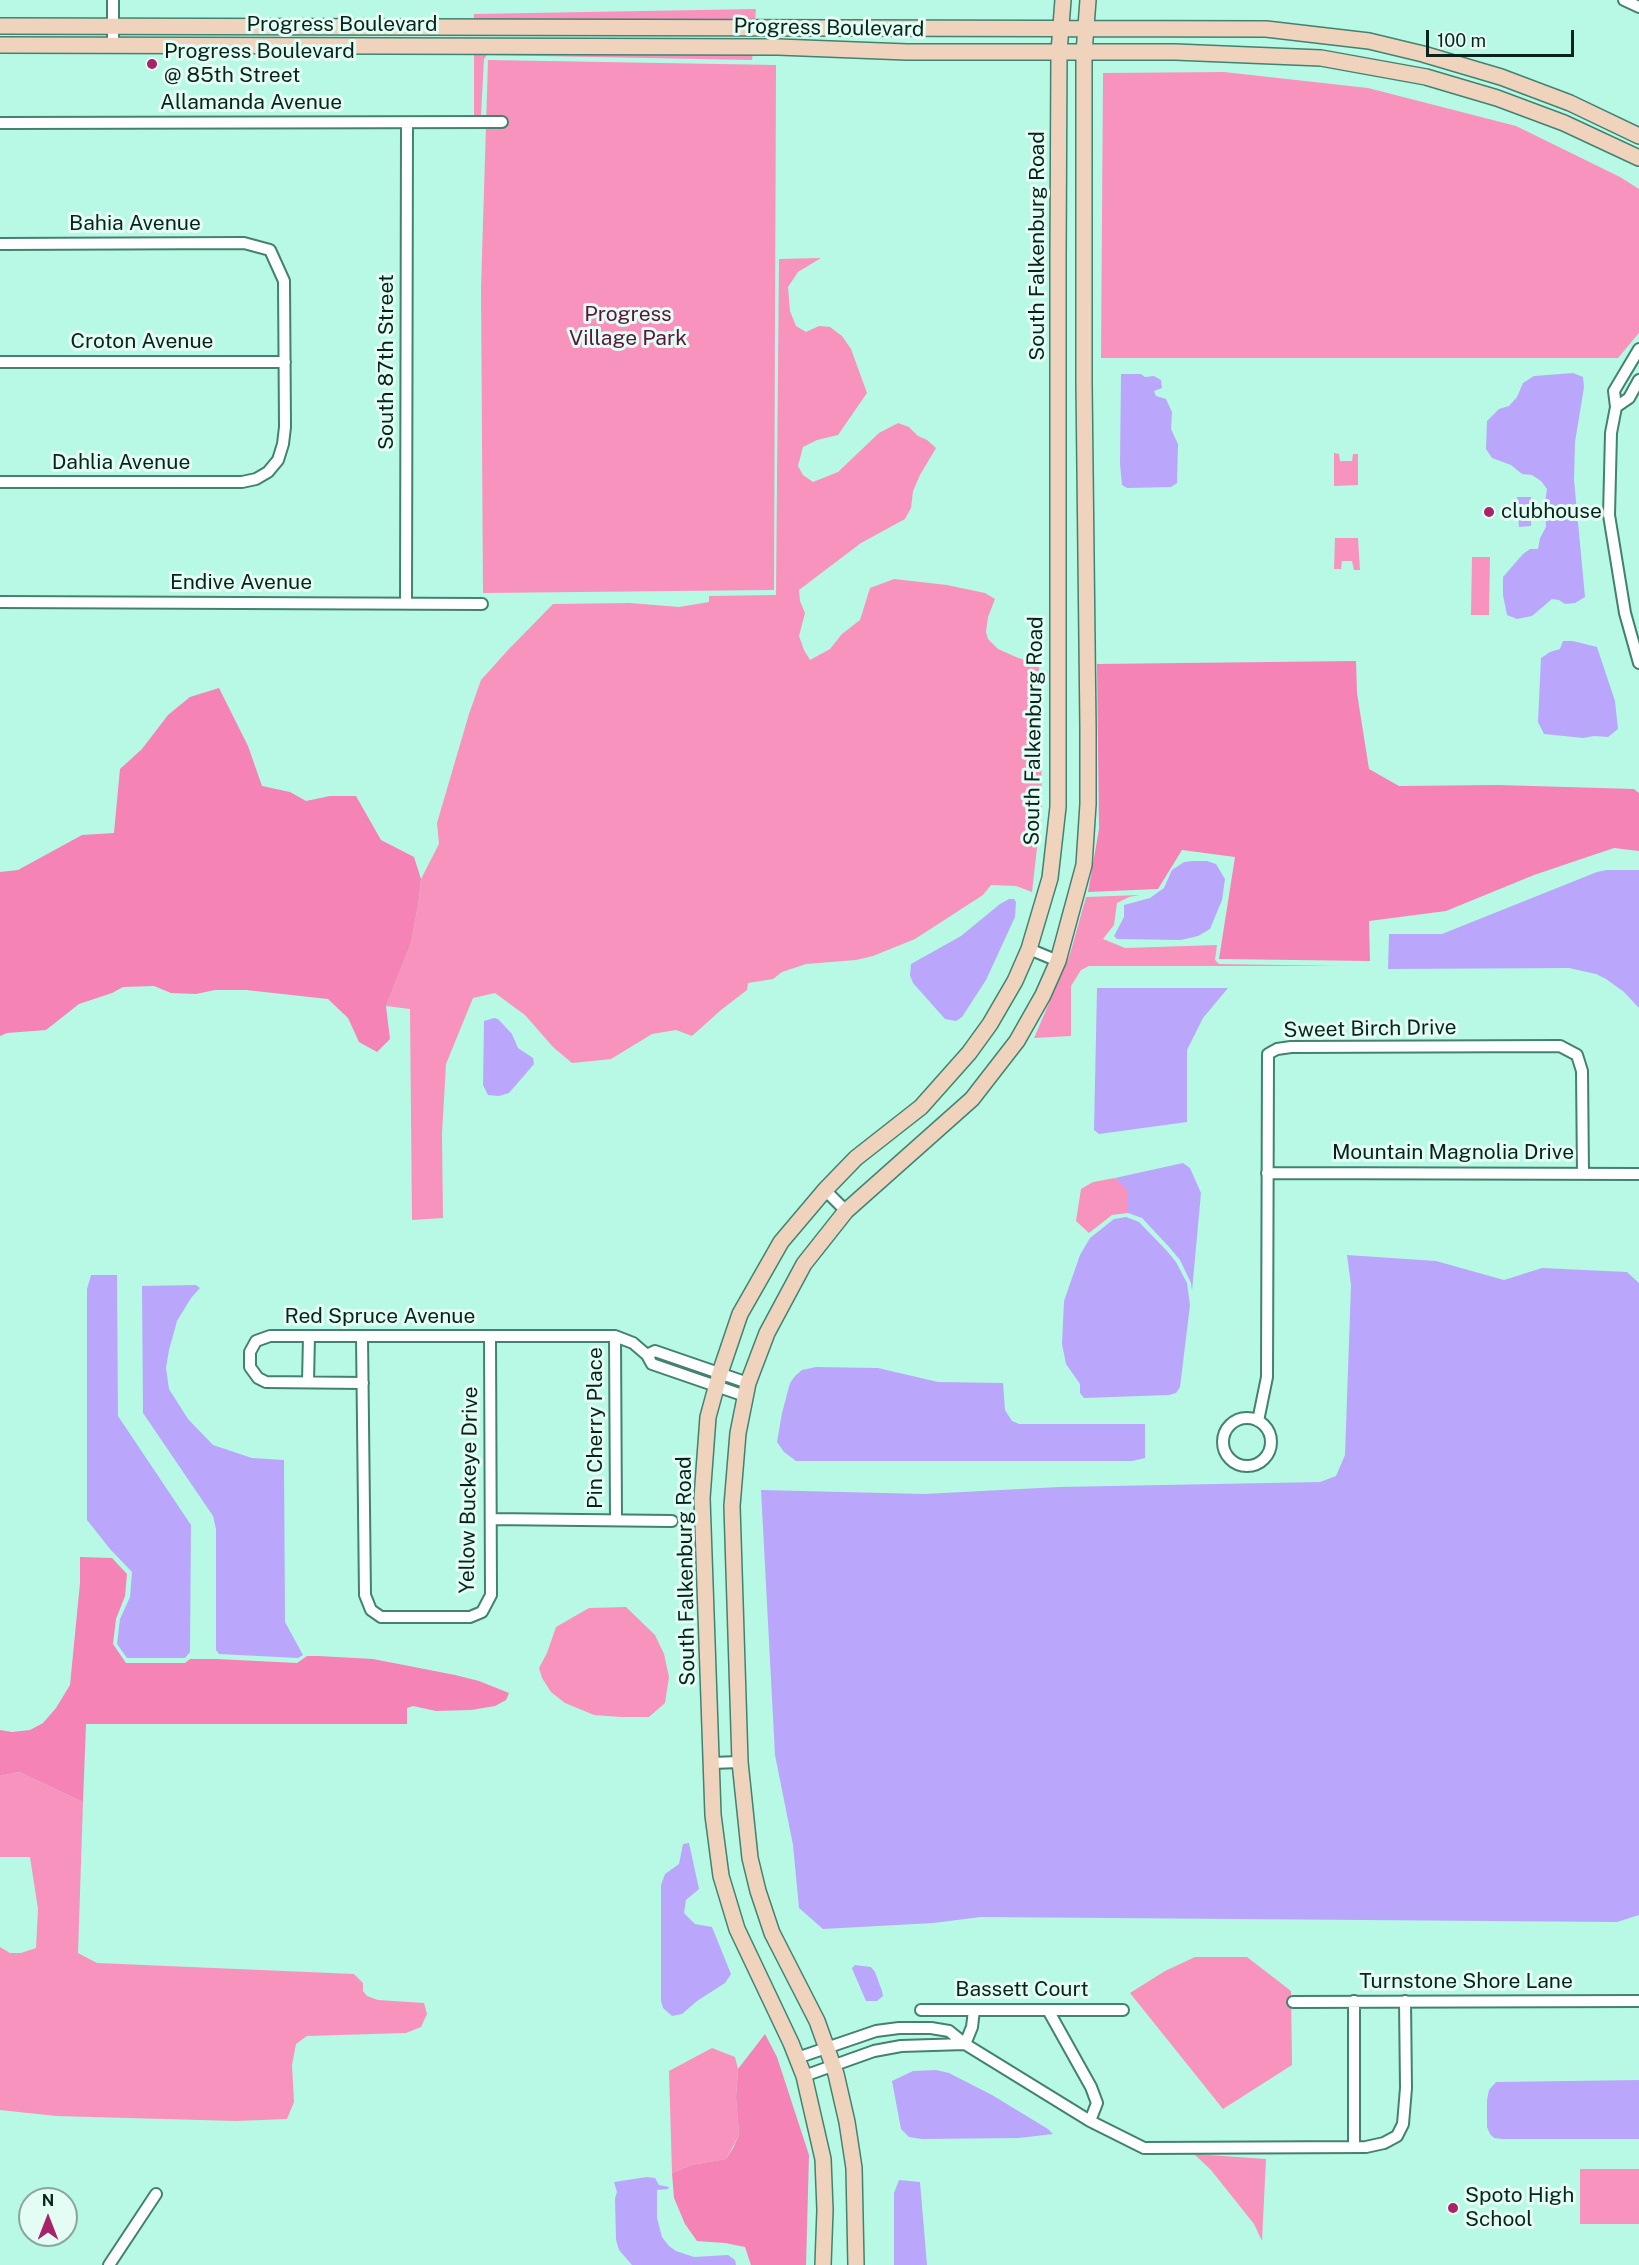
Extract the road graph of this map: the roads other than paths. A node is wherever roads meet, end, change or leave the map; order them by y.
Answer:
1 (113, 0) edge
2 (1063, 0) edge
3 (1088, 0) edge
4 (1624, 0) edge
5 (1639, 7) edge
6 (364, 25) junction
7 (0, 26) edge
8 (113, 26) junction
9 (467, 27) junction
10 (656, 27) junction
11 (1061, 29) junction
12 (1086, 29) junction
13 (0, 45) edge
14 (113, 45) junction
15 (365, 46) junction
16 (501, 46) junction
17 (1059, 52) junction
18 (1084, 52) junction
19 (502, 122) dead end
20 (0, 123) edge
21 (407, 123) junction
22 (1639, 136) edge
23 (1639, 158) edge
24 (0, 244) edge
25 (1639, 349) edge
26 (0, 362) edge
27 (285, 362) junction
28 (1639, 380) edge
29 (1616, 407) junction
30 (0, 482) edge
31 (406, 602) junction
32 (0, 603) edge
33 (482, 604) dead end
34 (1639, 663) edge
35 (1029, 949) junction
36 (1058, 961) junction
37 (1267, 1173) junction
38 (1583, 1173) junction
39 (1639, 1174) edge
40 (825, 1190) junction
41 (846, 1211) junction
42 (309, 1336) junction
43 (362, 1336) junction
44 (490, 1336) junction
45 (615, 1336) junction
46 (647, 1355) junction
47 (673, 1358) junction
48 (669, 1371) junction
49 (718, 1380) junction
50 (308, 1382) junction
51 (363, 1383) junction
52 (747, 1389) junction
53 (1258, 1421) junction
54 (491, 1519) junction
55 (616, 1520) junction
56 (672, 1521) dead end
57 (740, 1762) junction
58 (711, 1763) junction
59 (1293, 2001) dead end
60 (1354, 2001) junction
61 (1405, 2001) junction
62 (1639, 2001) edge
63 (921, 2010) dead end
64 (974, 2010) junction
65 (1048, 2010) junction
66 (1123, 2010) dead end
67 (899, 2028) junction
68 (964, 2044) junction
69 (901, 2046) junction
70 (826, 2047) junction
71 (796, 2058) junction
72 (833, 2067) junction
73 (804, 2076) junction
74 (1090, 2121) junction
75 (1354, 2147) junction
76 (156, 2194) dead end
77 (109, 2265) edge
78 (822, 2265) edge
79 (856, 2265) edge

1 - 8 street
2 - 11 street, South Falkenburg Road
3 - 12 street
4 - 5 street
6 - 8 street, Progress Boulevard
6 - 9 street, Progress Boulevard
6 - 15 street
7 - 8 street, Progress Boulevard
8 - 14 street
9 - 10 street, Progress Boulevard
9 - 16 street
10 - 11 street, Progress Boulevard
10 - 16 street
11 - 12 street, Progress Boulevard
11 - 17 street, South Falkenburg Road
12 - 18 street
12 - 22 street, Progress Boulevard
13 - 14 street, Progress Boulevard
14 - 15 street, Progress Boulevard
15 - 16 street, Progress Boulevard
16 - 17 street, Progress Boulevard
17 - 18 street, Progress Boulevard
17 - 35 street, South Falkenburg Road
18 - 23 street, Progress Boulevard
18 - 36 street
19 - 21 street, Allamanda Avenue
20 - 21 street, Allamanda Avenue
21 - 31 street, South 87th Street
24 - 27 street, Bahia Avenue
25 - 29 street
26 - 27 street, Croton Avenue
27 - 30 street, Dahlia Avenue
28 - 29 street
29 - 34 street
31 - 32 street, Endive Avenue
31 - 33 street, Endive Avenue
35 - 36 street
35 - 40 street, South Falkenburg Road
36 - 41 street
37 - 38 street, Mountain Magnolia Drive
37 - 38 street, Sweet Birch Drive
37 - 53 street, Sweet Birch Drive
38 - 39 street, Mountain Magnolia Drive
40 - 41 street
40 - 49 street, South Falkenburg Road
41 - 52 street
42 - 43 street, Red Spruce Avenue
42 - 50 street
42 - 50 street, Red Spruce Avenue
43 - 44 street, Red Spruce Avenue
43 - 51 street, Yellow Buckeye Drive
44 - 45 street, Red Spruce Avenue
44 - 54 street, Yellow Buckeye Drive
45 - 46 street, Red Spruce Avenue
45 - 55 street, Pin Cherry Place
46 - 47 street, Red Spruce Avenue
46 - 48 street, Red Spruce Avenue
47 - 48 street
47 - 49 street, Red Spruce Avenue
48 - 49 street, Red Spruce Avenue
49 - 52 street, Red Spruce Avenue
49 - 58 street, South Falkenburg Road
50 - 51 street, Red Spruce Avenue
51 - 54 street, Yellow Buckeye Drive
52 - 57 street
53 - 53 street
54 - 55 street
55 - 56 street
57 - 58 street
57 - 70 street
58 - 71 street, South Falkenburg Road
59 - 60 street, Turnstone Shore Lane
60 - 61 street, Turnstone Shore Lane
60 - 75 street
61 - 62 street, Turnstone Shore Lane
61 - 75 street
63 - 64 street, Bassett Court
64 - 65 street, Bassett Court
64 - 68 street
65 - 66 street, Bassett Court
65 - 74 street
67 - 68 street
67 - 69 street
67 - 70 street
68 - 69 street
68 - 74 street
69 - 72 street
70 - 71 street
70 - 72 street
71 - 73 street, South Falkenburg Road
72 - 73 street
72 - 79 street
73 - 78 street, South Falkenburg Road
74 - 75 street
76 - 77 street

